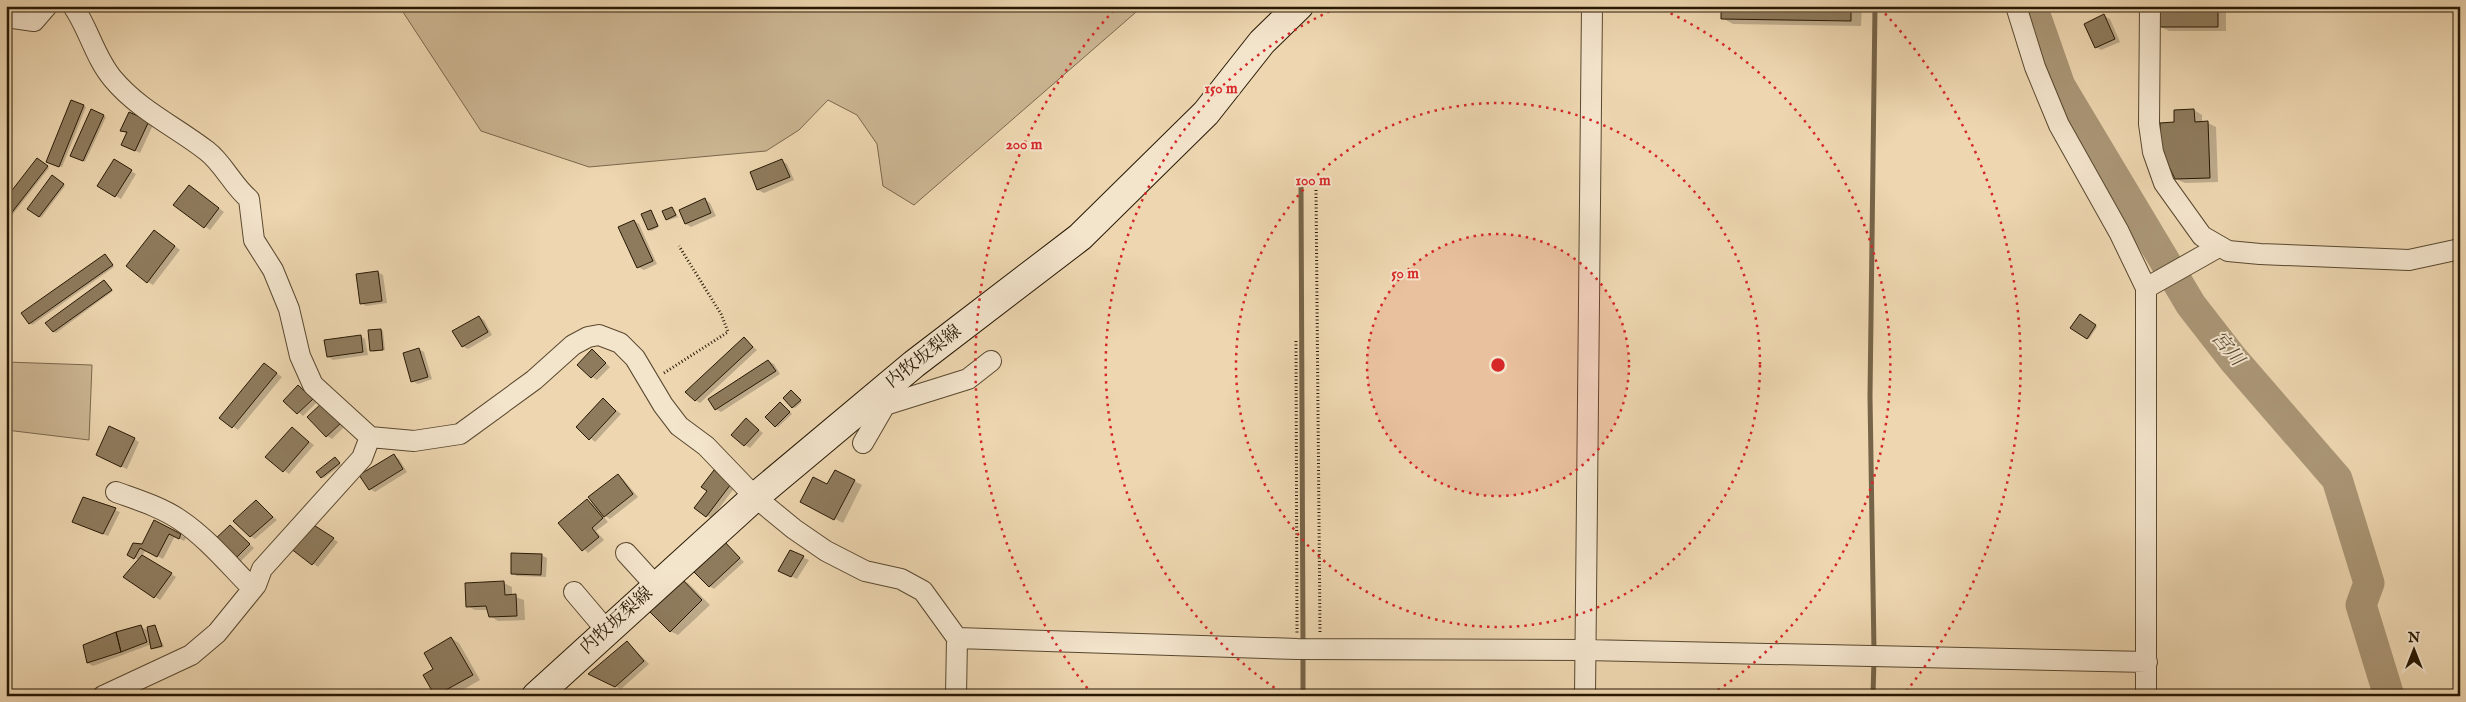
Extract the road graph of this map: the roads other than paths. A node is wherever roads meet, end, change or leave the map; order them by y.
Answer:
1 (47, 6) edge
2 (73, 6) edge
3 (1299, 6) edge
4 (1592, 6) edge
5 (2016, 6) edge
6 (2150, 6) edge
7 (6, 16) edge
8 (2216, 247) junction
9 (2460, 250) edge
10 (2148, 286) junction
11 (991, 361) dead end
12 (880, 400) junction
13 (370, 437) junction
14 (863, 443) dead end
15 (116, 492) dead end
16 (754, 497) junction
17 (626, 553) dead end
18 (656, 586) junction
19 (253, 589) junction
20 (574, 592) dead end
21 (607, 631) junction
22 (957, 638) junction
23 (1585, 650) junction
24 (2146, 662) junction
25 (103, 696) edge
26 (536, 696) edge
27 (956, 696) edge
28 (1585, 696) edge
29 (2146, 696) edge

1 - 7 street
2 - 13 street
3 - 12 main road, 内牧坂梨線
4 - 23 street
5 - 10 street
6 - 8 street
8 - 9 street
8 - 10 street
10 - 24 street
11 - 12 street
12 - 14 street
12 - 16 main road, 内牧坂梨線
13 - 16 street
13 - 19 street
15 - 19 street
16 - 18 main road, 内牧坂梨線
16 - 22 street
17 - 18 street
18 - 21 main road, 内牧坂梨線
19 - 25 street
20 - 21 street
21 - 26 main road, 内牧坂梨線
22 - 23 street
22 - 27 street
23 - 24 street
23 - 28 street
24 - 29 street

